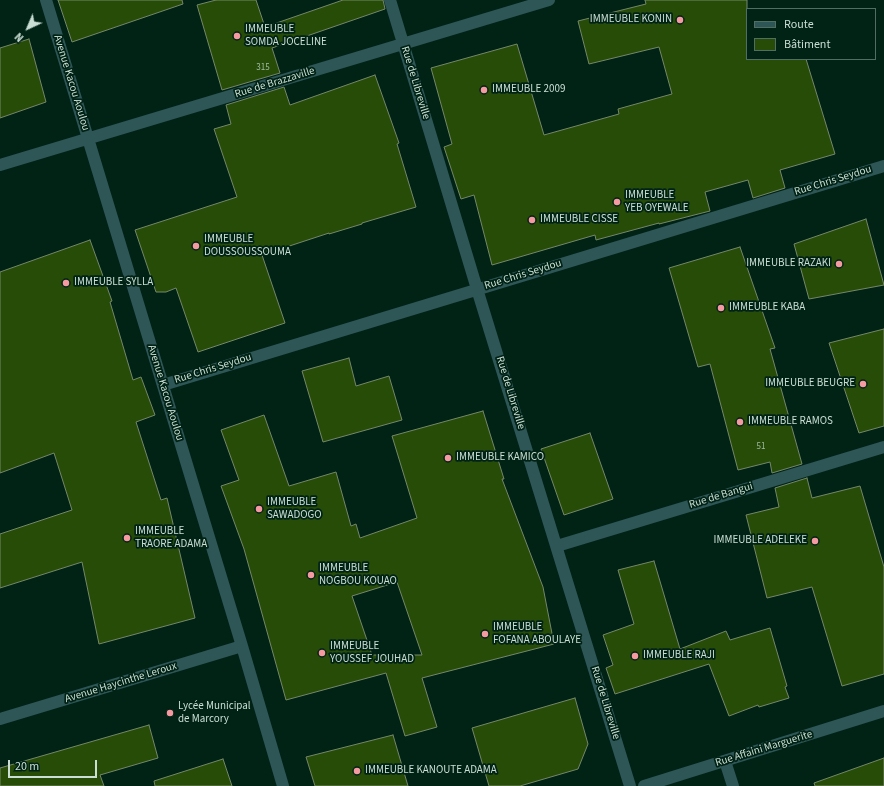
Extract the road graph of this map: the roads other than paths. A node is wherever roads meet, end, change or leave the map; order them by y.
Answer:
1 (46, 0) edge
2 (390, 0) edge
3 (549, 0) edge
4 (404, 44) junction
5 (88, 139) junction
6 (0, 165) edge
7 (884, 166) edge
8 (477, 289) junction
9 (163, 385) junction
10 (884, 447) edge
11 (557, 546) junction
12 (242, 646) junction
13 (884, 712) edge
14 (0, 719) edge
15 (725, 761) junction
16 (283, 786) edge
17 (630, 786) edge
18 (644, 786) edge
19 (733, 786) edge

1 - 5 street, Avenue Kacou Aoulou
2 - 4 street, Rue de Libreville
3 - 4 street, Rue de Brazzaville
4 - 5 street, Rue de Brazzaville
4 - 8 street, Rue de Libreville
5 - 6 street, Rue de Brazzaville
5 - 9 street, Avenue Kacou Aoulou
7 - 8 street, Rue Chris Seydou
8 - 9 street, Rue Chris Seydou
8 - 11 street, Rue de Libreville
9 - 12 street, Avenue Kacou Aoulou
10 - 11 street, Rue de Bangui
11 - 17 street, Rue de Libreville
12 - 14 street, Avenue Haycinthe Leroux
12 - 16 street, Avenue Kacou Aoulou
13 - 15 street, Rue Affaini Marguerite
15 - 18 street, Rue Affaini Marguerite
15 - 19 street

